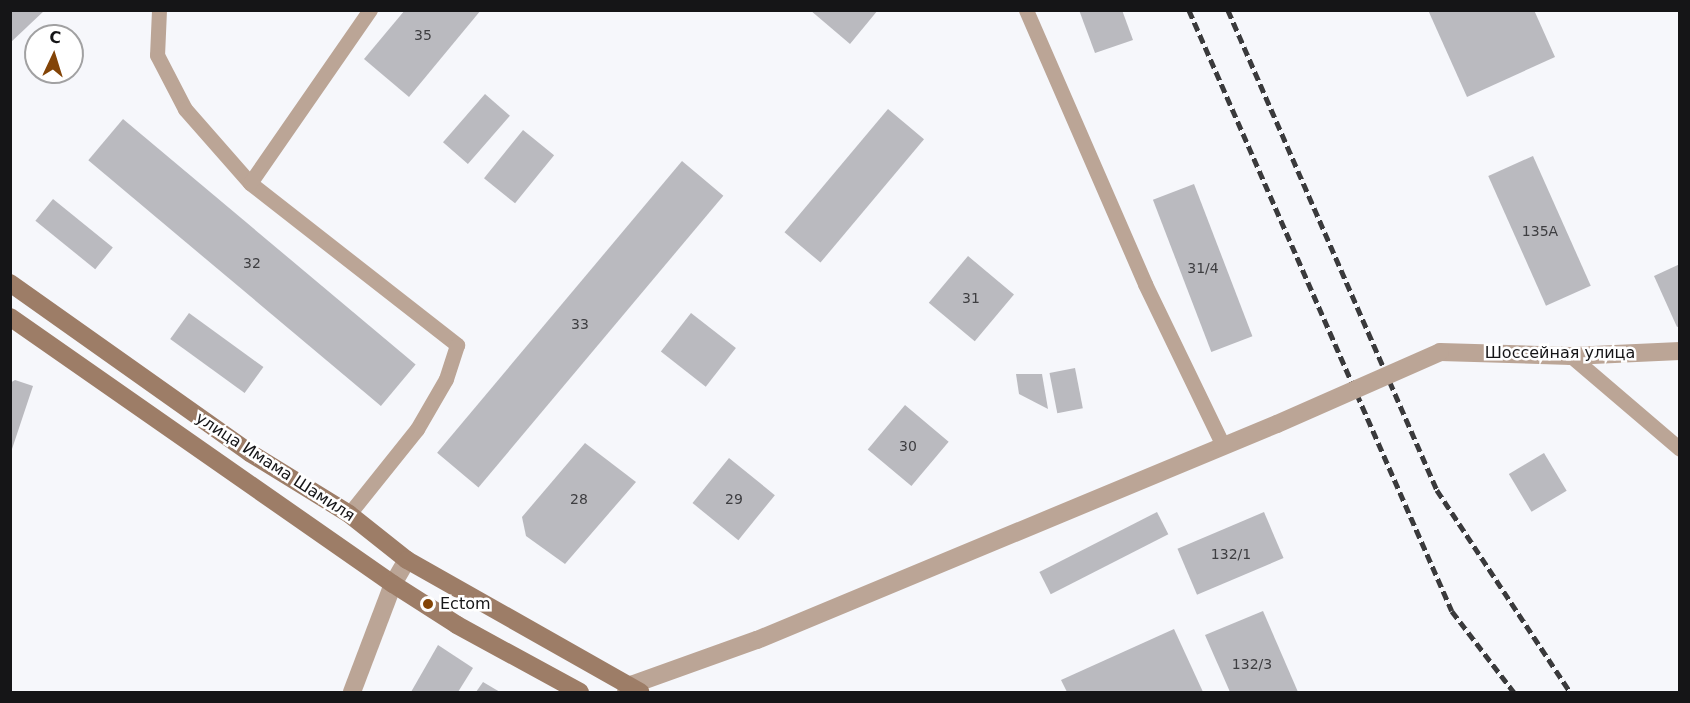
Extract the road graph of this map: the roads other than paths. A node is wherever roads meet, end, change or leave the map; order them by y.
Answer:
1 (159, 10) edge
2 (369, 10) edge
3 (1026, 10) edge
4 (249, 183) junction
5 (10, 283) edge
6 (10, 316) edge
7 (1680, 351) edge
8 (1571, 356) junction
9 (1223, 445) junction
10 (1680, 449) edge
11 (349, 514) junction
12 (407, 560) junction
13 (393, 584) junction
14 (632, 690) edge
15 (352, 693) edge
16 (580, 693) edge

1 - 4 lane
2 - 4 lane
3 - 9 lane
4 - 11 lane
5 - 11 main road, улица Имама Шамиля
6 - 13 main road, улица Имама Шамиля
7 - 8 street, Шоссейная улица
8 - 9 street, Шоссейная улица, bridge
8 - 10 lane
9 - 14 street
11 - 12 main road, улица Имама Шамиля
12 - 13 street
12 - 14 main road, улица Имама Шамиля
13 - 15 street
13 - 16 main road, улица Имама Шамиля

